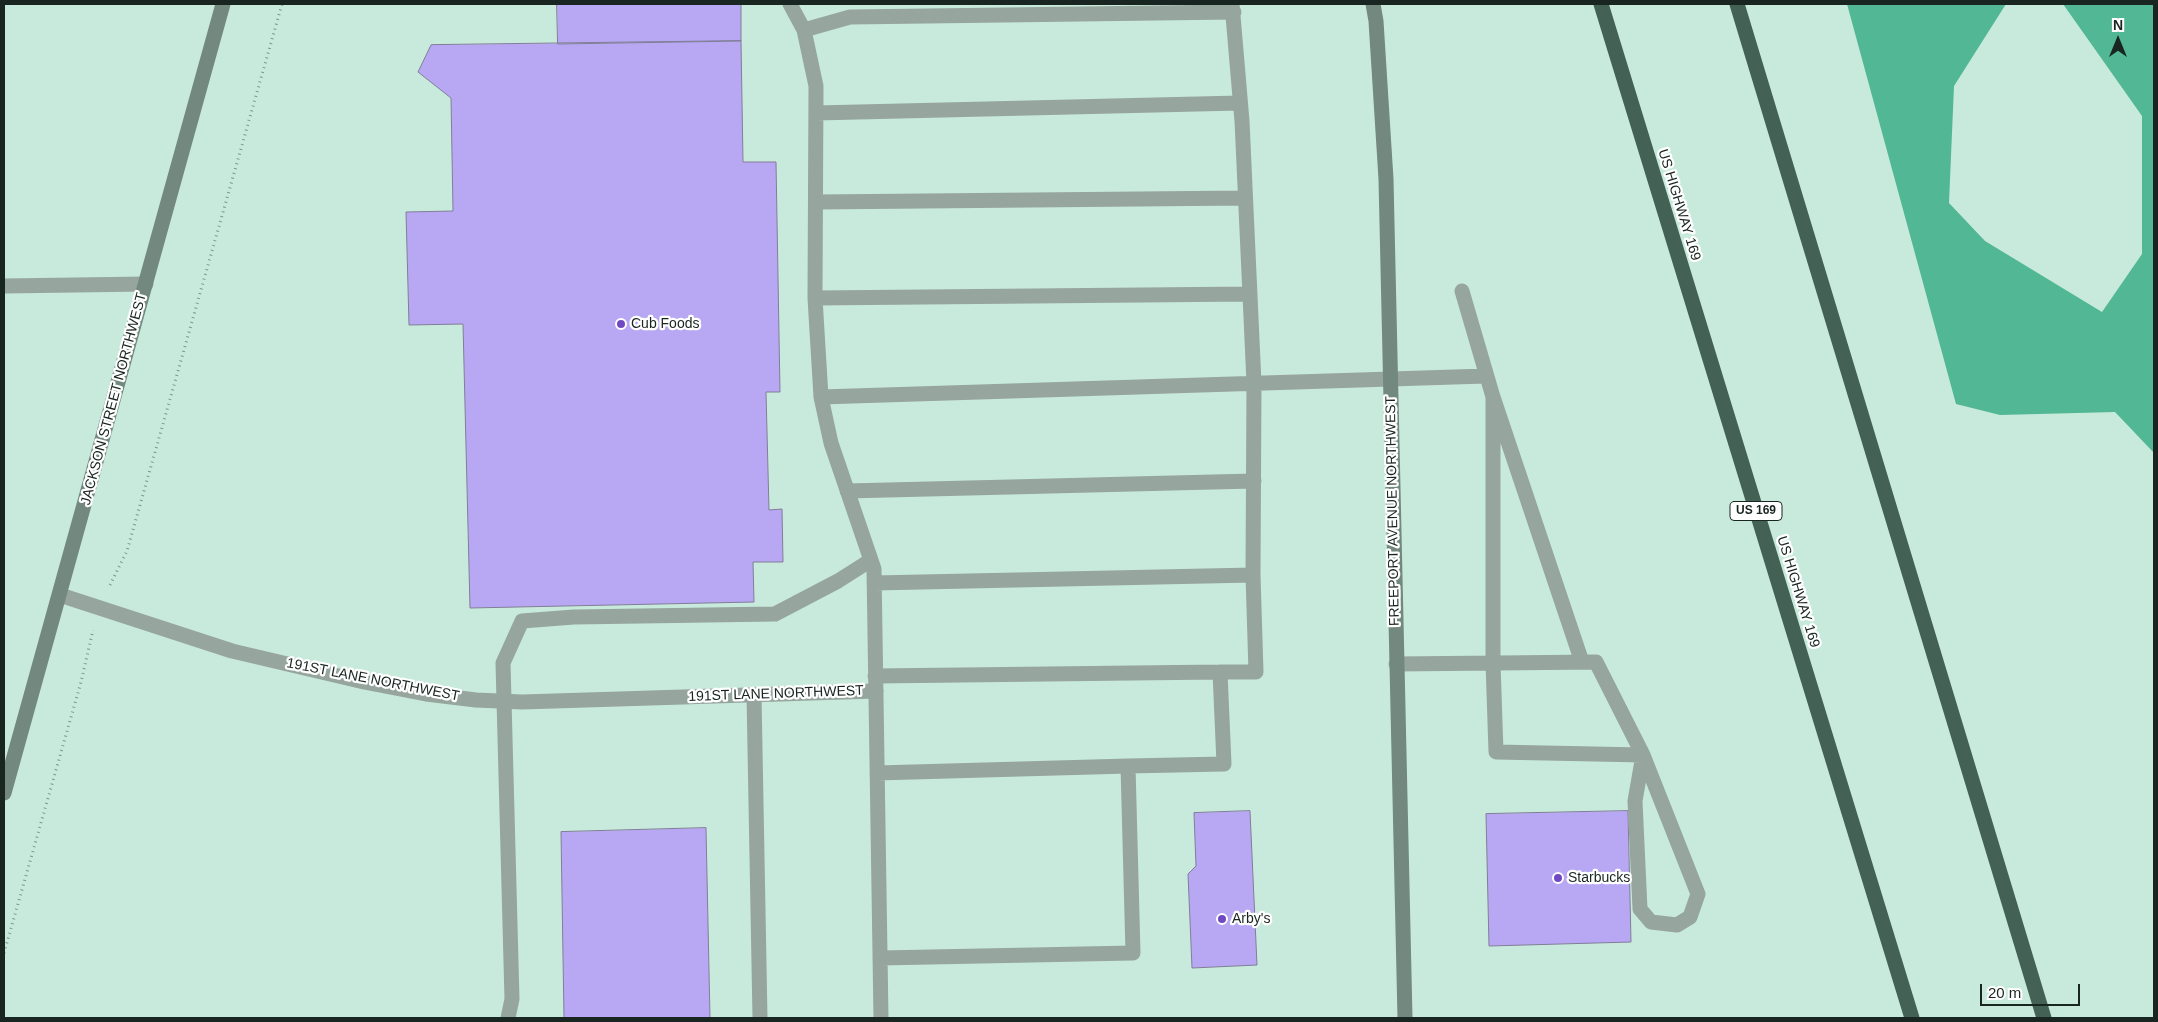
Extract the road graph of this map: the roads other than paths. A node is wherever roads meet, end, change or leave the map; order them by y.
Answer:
1 (223, 4) edge
2 (790, 4) edge
3 (1373, 4) edge
4 (1601, 4) edge
5 (1737, 4) edge
6 (1233, 8) edge
7 (804, 30) junction
8 (1240, 104) junction
9 (816, 113) junction
10 (1245, 198) junction
11 (817, 202) junction
12 (146, 284) junction
13 (4, 286) edge
14 (1462, 291) dead end
15 (1250, 294) junction
16 (815, 298) junction
17 (1486, 376) junction
18 (1390, 379) junction
19 (1254, 383) junction
20 (821, 397) junction
21 (1492, 397) junction
22 (1254, 481) junction
23 (847, 491) junction
24 (871, 560) junction
25 (1253, 575) junction
26 (874, 583) junction
27 (60, 595) junction
28 (1582, 662) junction
29 (1493, 663) junction
30 (1396, 664) junction
31 (1220, 672) junction
32 (875, 676) junction
33 (876, 691) junction
34 (754, 695) junction
35 (504, 702) junction
36 (1643, 755) junction
37 (1128, 766) junction
38 (877, 773) junction
39 (4, 793) edge
40 (880, 958) junction
41 (508, 1018) edge
42 (760, 1018) edge
43 (881, 1018) edge
44 (1405, 1018) edge
45 (1912, 1018) edge
46 (2044, 1018) edge

1 - 12 street, JACKSON STREET NORTHWEST
2 - 7 street
3 - 18 street, FREEPORT AVENUE NORTHWEST
4 - 45 highway, US HIGHWAY 169 / US 169
5 - 46 highway
6 - 7 street
6 - 8 street
7 - 9 street
8 - 9 street
8 - 10 street
9 - 11 street
10 - 11 street
10 - 15 street
11 - 16 street
12 - 13 street
12 - 27 street, JACKSON STREET NORTHWEST
14 - 17 street
15 - 16 street
15 - 19 street
16 - 20 street
17 - 18 street
17 - 21 street
18 - 19 street
18 - 30 street, FREEPORT AVENUE NORTHWEST
19 - 20 street
19 - 22 street
20 - 23 street
21 - 28 street
21 - 29 street
22 - 23 street
22 - 25 street
23 - 24 street
24 - 26 street
24 - 35 street
25 - 26 street
25 - 31 street
26 - 32 street
27 - 35 street, 191ST LANE NORTHWEST
27 - 39 street, JACKSON STREET NORTHWEST
28 - 29 street
28 - 36 street
29 - 30 street
29 - 36 street
30 - 44 street, FREEPORT AVENUE NORTHWEST
31 - 32 street
31 - 37 street
32 - 33 street
33 - 34 street, 191ST LANE NORTHWEST
33 - 38 street
34 - 35 street, 191ST LANE NORTHWEST
34 - 42 street
35 - 41 street
36 - 36 street
37 - 38 street
37 - 40 street
38 - 40 street
40 - 43 street

